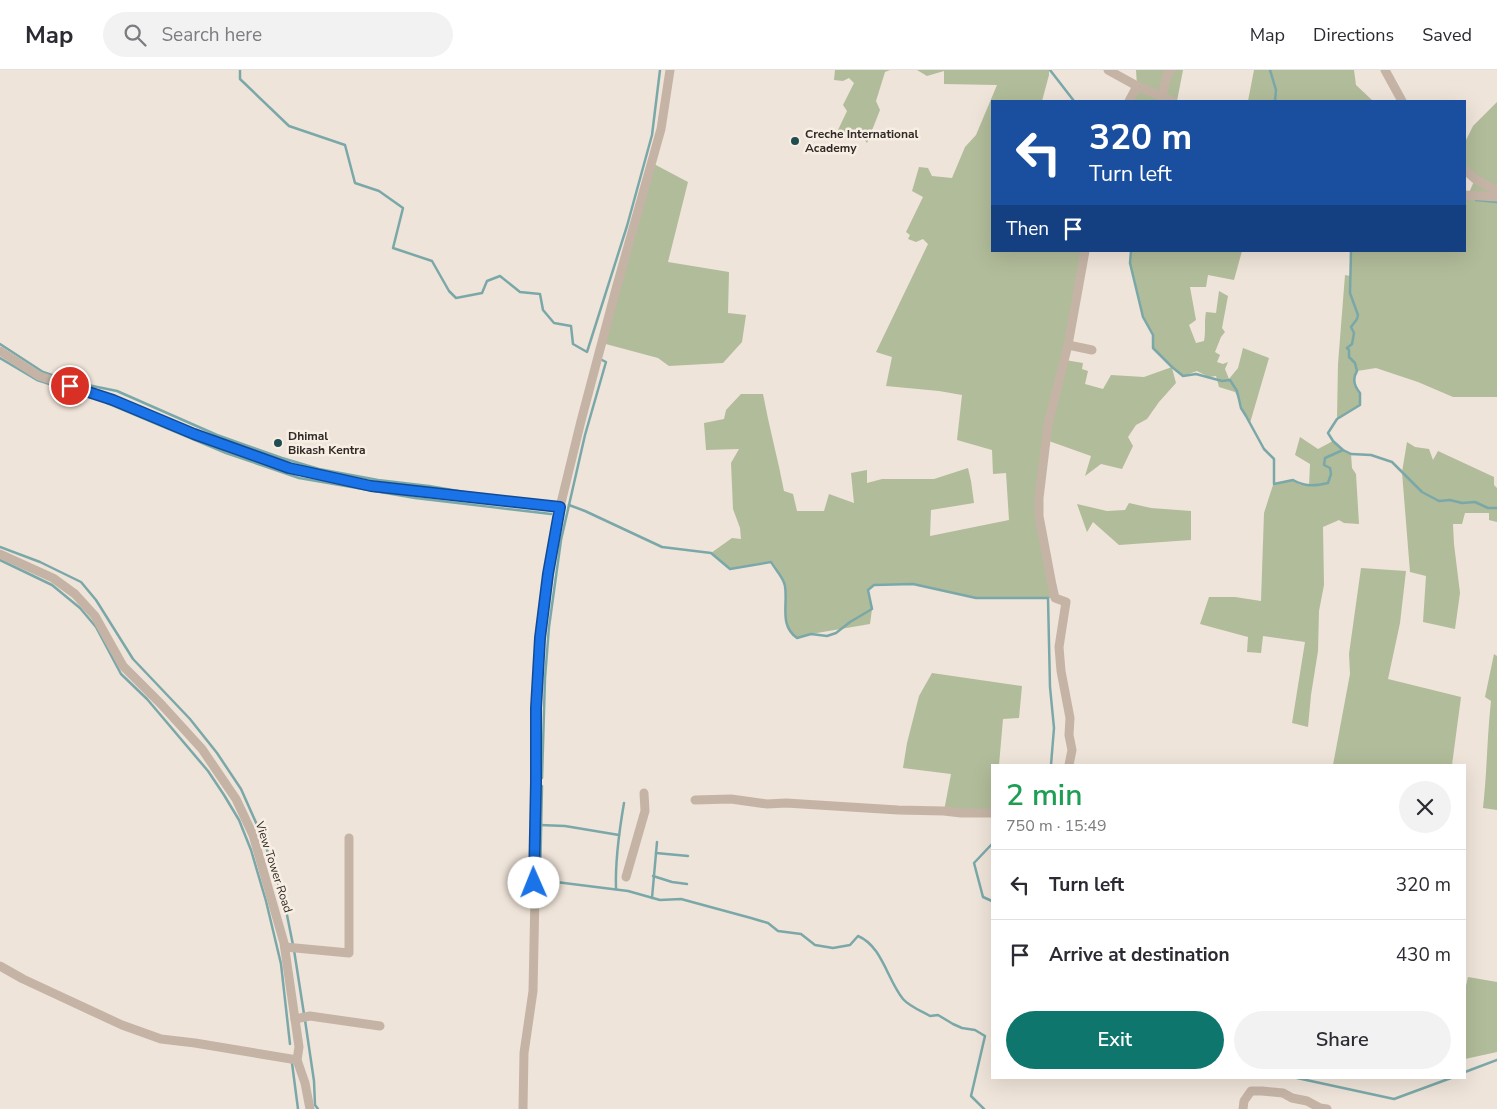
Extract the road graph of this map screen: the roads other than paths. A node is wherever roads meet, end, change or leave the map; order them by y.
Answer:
1 (670, 70) edge
2 (1108, 70) edge
3 (1171, 70) edge
4 (1385, 70) edge
5 (1137, 86) junction
6 (1162, 96) junction
7 (1130, 100) edge
8 (1170, 100) edge
9 (1401, 100) edge
10 (1466, 171) edge
11 (1497, 190) edge
12 (1466, 195) edge
13 (1497, 197) edge
14 (1085, 252) edge
15 (1068, 345) junction
16 (1092, 350) dead end
17 (0, 351) edge
18 (560, 507) junction
19 (0, 554) edge
20 (1069, 764) edge
21 (644, 793) dead end
22 (695, 800) dead end
23 (991, 813) edge
24 (349, 838) dead end
25 (626, 877) dead end
26 (285, 947) junction
27 (0, 966) edge
28 (295, 1019) junction
29 (380, 1026) dead end
30 (297, 1060) junction
31 (310, 1109) edge
32 (523, 1109) edge
33 (1243, 1109) edge
34 (1327, 1109) edge

1 - 18 street
2 - 5 street
3 - 6 street
4 - 9 street
5 - 6 street
5 - 7 street
6 - 8 street
10 - 11 street
12 - 13 street
14 - 15 street
15 - 16 street
15 - 20 street
17 - 18 street
18 - 32 street
19 - 26 street, View Tower Road
21 - 25 street
22 - 23 street
24 - 26 street
26 - 28 street, View Tower Road
27 - 30 street
28 - 29 street
28 - 30 street, View Tower Road
30 - 31 street, View Tower Road
33 - 34 street

